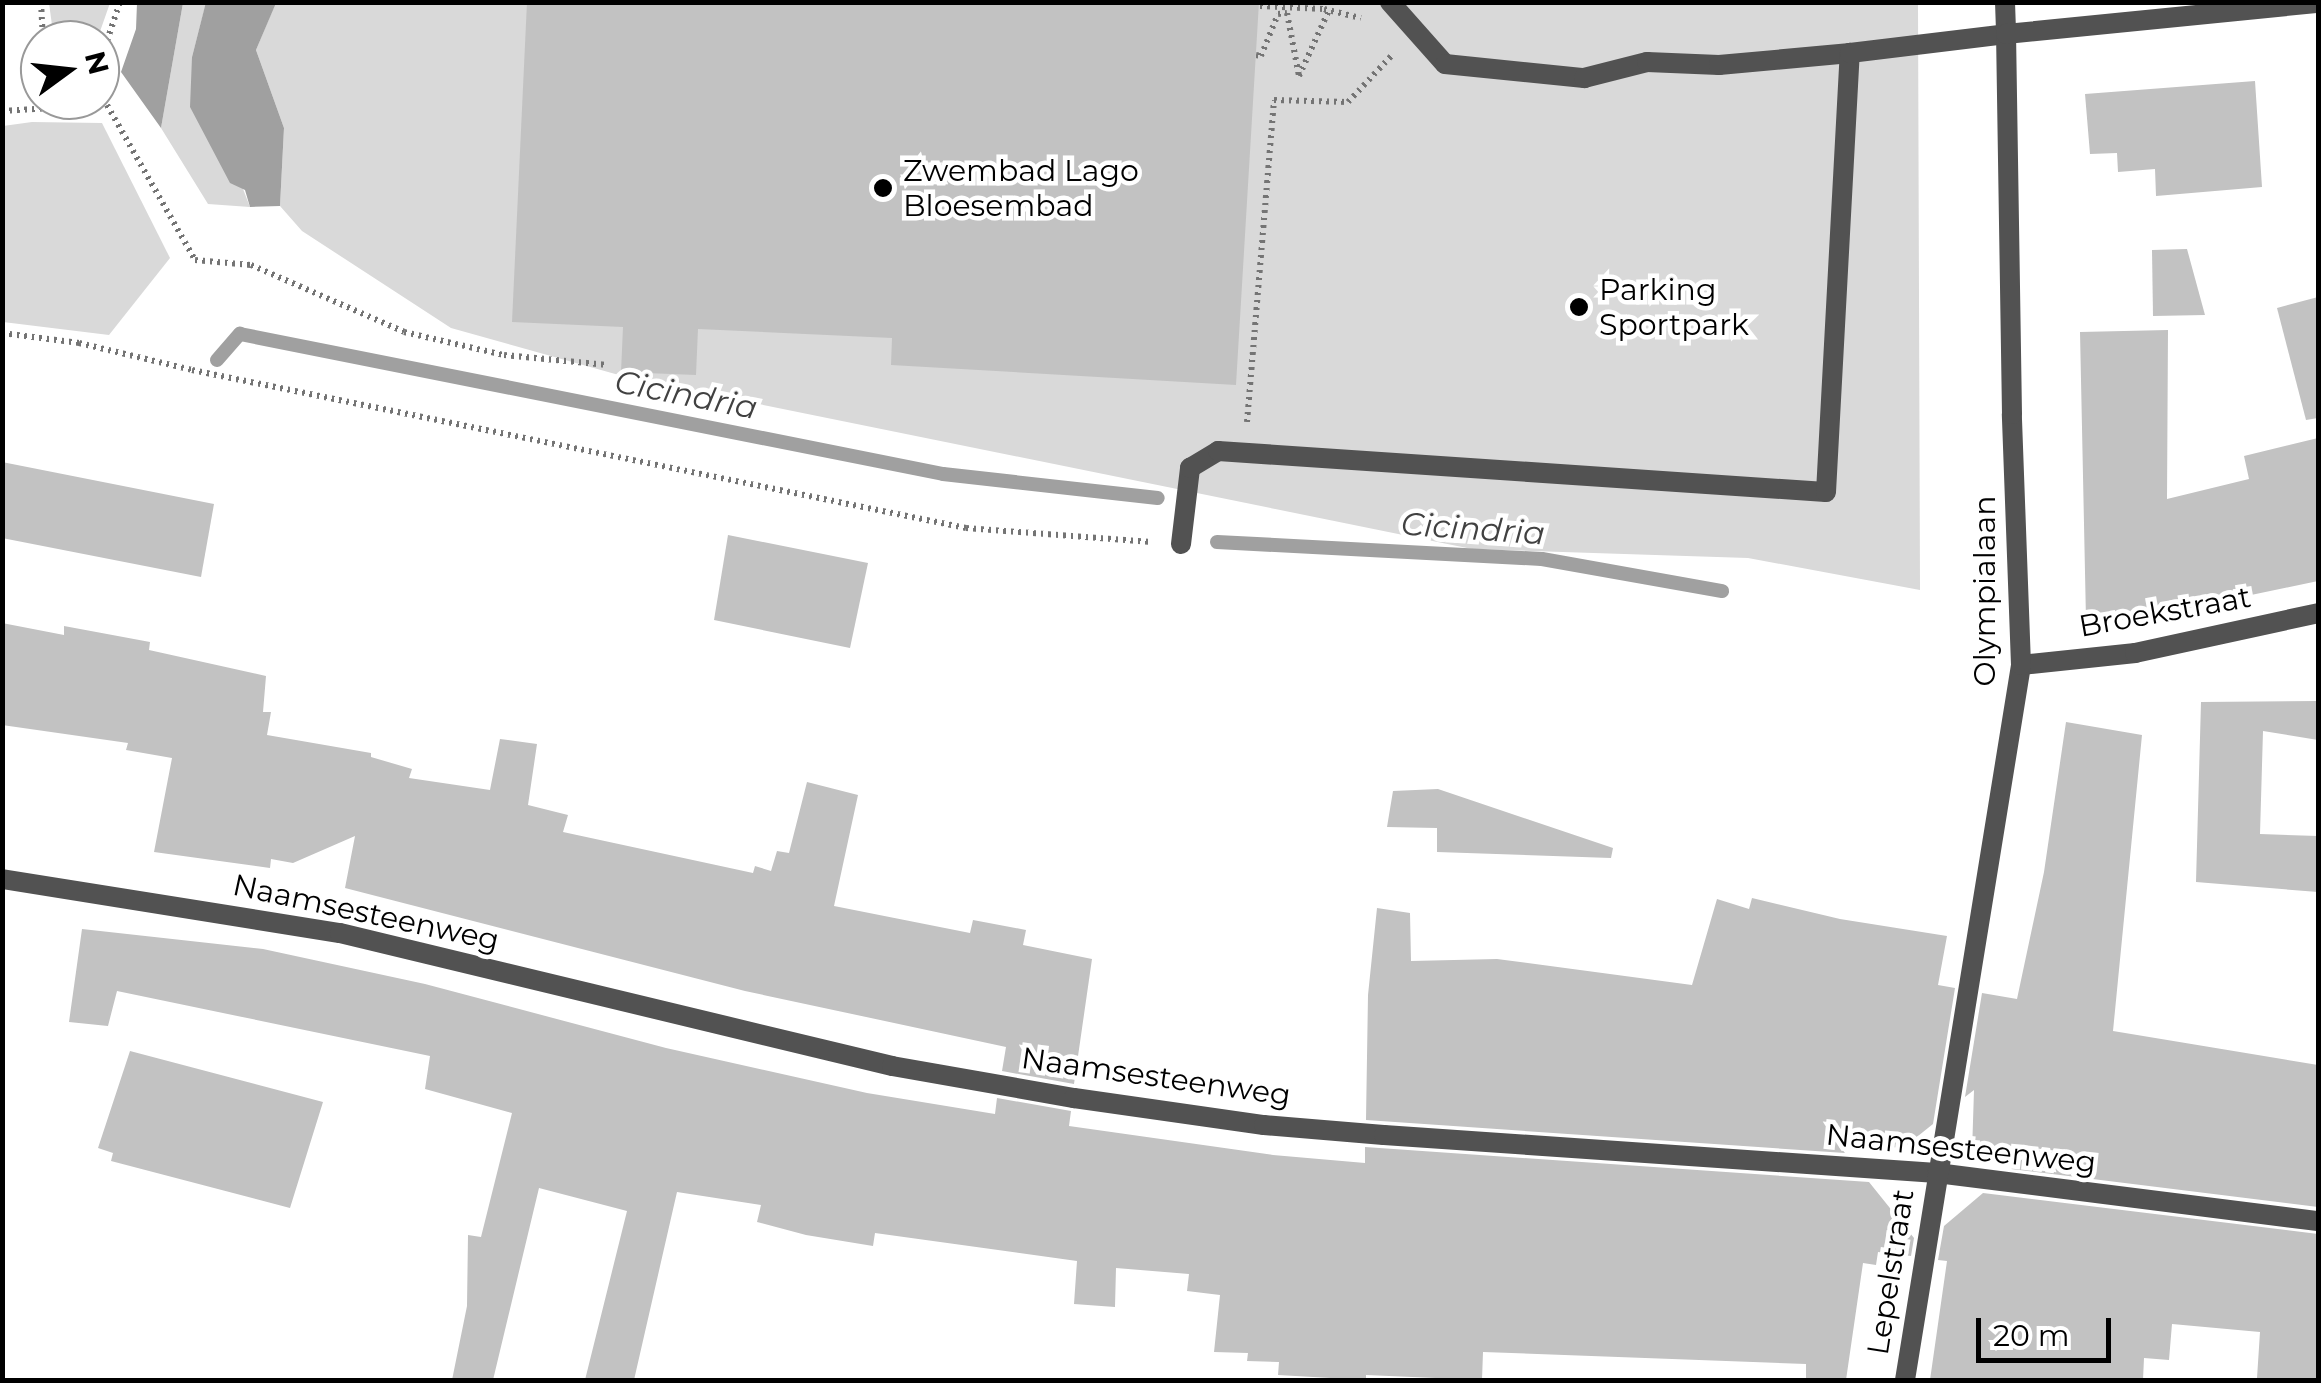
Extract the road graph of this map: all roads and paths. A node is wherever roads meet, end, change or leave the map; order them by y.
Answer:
1 (1390, 2) edge
2 (2006, 2) edge
3 (2318, 4) edge
4 (1260, 6) dead end
5 (1329, 10) junction
6 (1415, 30) junction
7 (2006, 34) junction
8 (1850, 54) junction
9 (1256, 55) dead end
10 (117, 120) edge
11 (2, 333) edge
12 (608, 366) dead end
13 (1244, 453) junction
14 (1181, 544) joint
15 (2318, 613) edge
16 (2022, 665) junction
17 (2, 879) edge
18 (1937, 1172) junction
19 (2318, 1222) edge
20 (1905, 1380) edge

1 - 6 street
2 - 7 street, Olympialaan
3 - 7 street
4 - 5 path
5 - 6 path
5 - 9 path
6 - 8 street
6 - 13 path
7 - 8 street
7 - 16 street, Olympialaan
8 - 13 street
10 - 12 path
11 - 14 path
13 - 14 street
15 - 16 street, Broekstraat
16 - 18 street, Olympialaan
17 - 18 street, Naamsesteenweg
18 - 19 street, Naamsesteenweg
18 - 20 street, Lepelstraat

